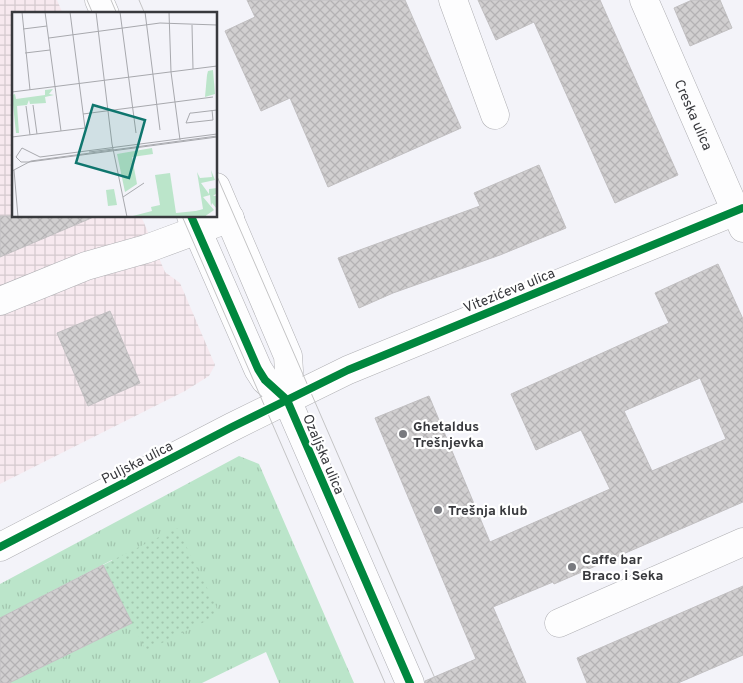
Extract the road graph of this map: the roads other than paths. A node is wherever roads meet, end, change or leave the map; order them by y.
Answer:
1 (99, 0) edge
2 (453, 0) edge
3 (644, 0) edge
4 (104, 12) edge
5 (495, 115) dead end
6 (218, 191) edge
7 (740, 216) edge
8 (230, 218) junction
9 (194, 223) edge
10 (0, 301) edge
11 (287, 400) junction
12 (743, 542) edge
13 (0, 547) edge
14 (559, 623) dead end
15 (410, 683) edge

1 - 4 street
2 - 5 street
3 - 7 street, Creska ulica
6 - 8 street, Ozaljska ulica
7 - 11 street, Vitezićeva ulica
8 - 9 street
8 - 11 street, Ozaljska ulica
9 - 10 street
9 - 11 street, Ozaljska ulica
11 - 13 street, Puljska ulica
11 - 15 street, Ozaljska ulica
12 - 14 street

